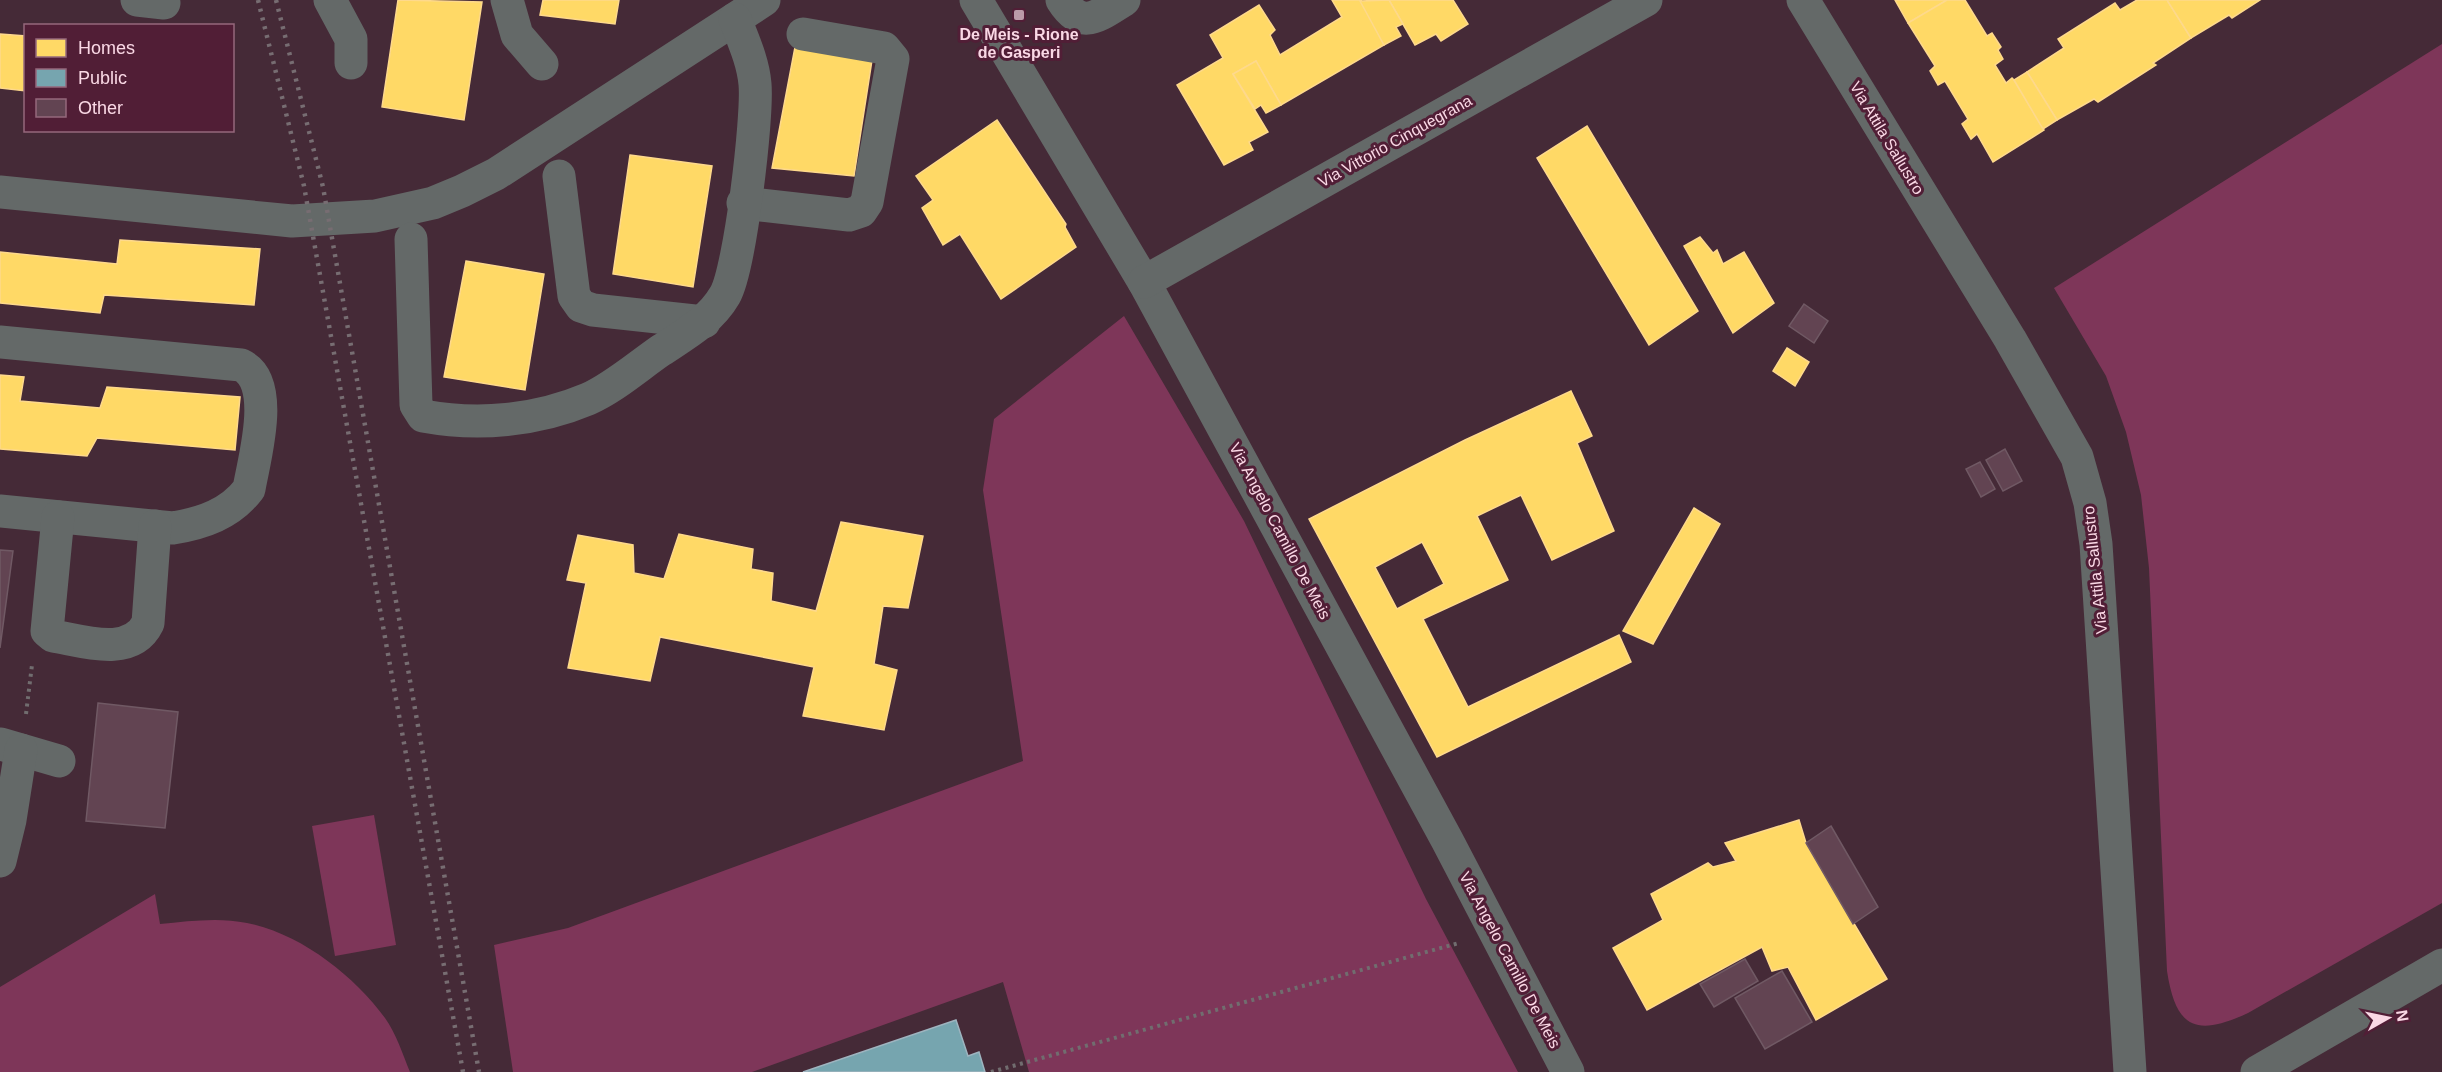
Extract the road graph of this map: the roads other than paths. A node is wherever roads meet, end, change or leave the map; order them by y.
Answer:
1 (507, 0) edge
2 (764, 0) edge
3 (976, 0) edge
4 (1062, 0) edge
5 (1124, 0) edge
6 (1803, 0) edge
7 (339, 3) edge
8 (1633, 3) edge
9 (735, 19) junction
10 (803, 34) dead end
11 (351, 63) dead end
12 (542, 64) dead end
13 (559, 176) dead end
14 (0, 192) edge
15 (743, 204) junction
16 (411, 239) dead end
17 (1144, 282) junction
18 (704, 322) junction
19 (0, 342) edge
20 (0, 511) edge
21 (58, 517) junction
22 (155, 526) junction
23 (11, 747) edge
24 (59, 761) dead end
25 (0, 861) edge
26 (2442, 965) edge
27 (1568, 1072) edge
28 (2130, 1072) edge
29 (2257, 1072) edge

1 - 12 street
2 - 9 street
3 - 17 street, Via Angelo Camillo De Meis
4 - 5 street
6 - 28 street, Via Attila Sallustro
7 - 11 street
8 - 17 street, Via Vittorio Cinquegrana
9 - 14 street
9 - 15 street
10 - 15 street
13 - 18 street
15 - 18 street
16 - 18 street
17 - 27 street, Via Angelo Camillo De Meis
19 - 22 street
20 - 21 street
21 - 22 street
21 - 22 street
23 - 24 street
23 - 25 street
26 - 29 street

